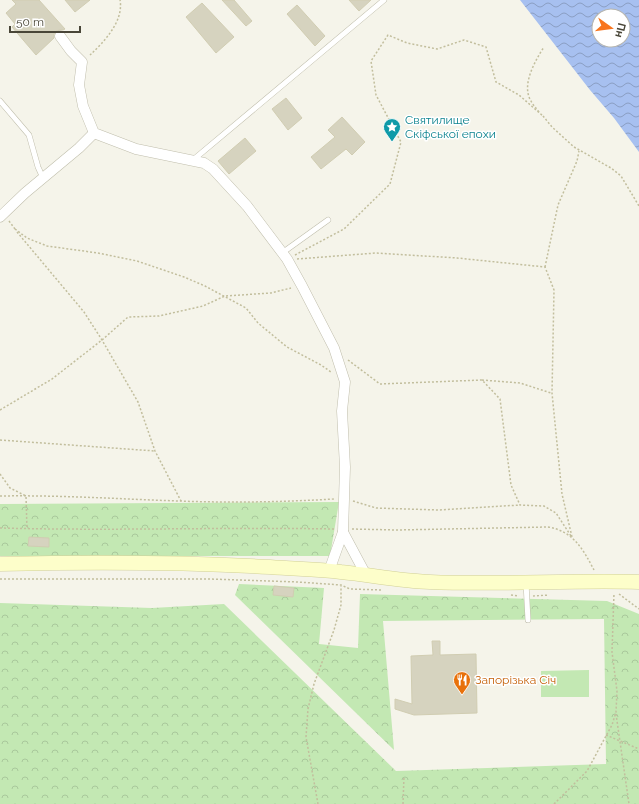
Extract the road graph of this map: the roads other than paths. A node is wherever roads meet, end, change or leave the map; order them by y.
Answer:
1 (384, 0) edge
2 (60, 36) dead end
3 (0, 101) edge
4 (94, 133) junction
5 (193, 160) junction
6 (43, 178) junction
7 (2, 215) edge
8 (328, 220) dead end
9 (284, 256) junction
10 (343, 530) junction
11 (0, 564) edge
12 (366, 575) junction
13 (337, 576) junction
14 (639, 582) edge
15 (527, 589) junction
16 (528, 620) dead end

1 - 5 lane
2 - 4 street
3 - 6 lane
4 - 5 street
4 - 6 street
5 - 9 street
6 - 7 street
8 - 9 lane
9 - 10 street
10 - 12 street
10 - 13 street
11 - 13 main road
12 - 13 main road
12 - 15 main road
14 - 15 main road
15 - 16 lane

